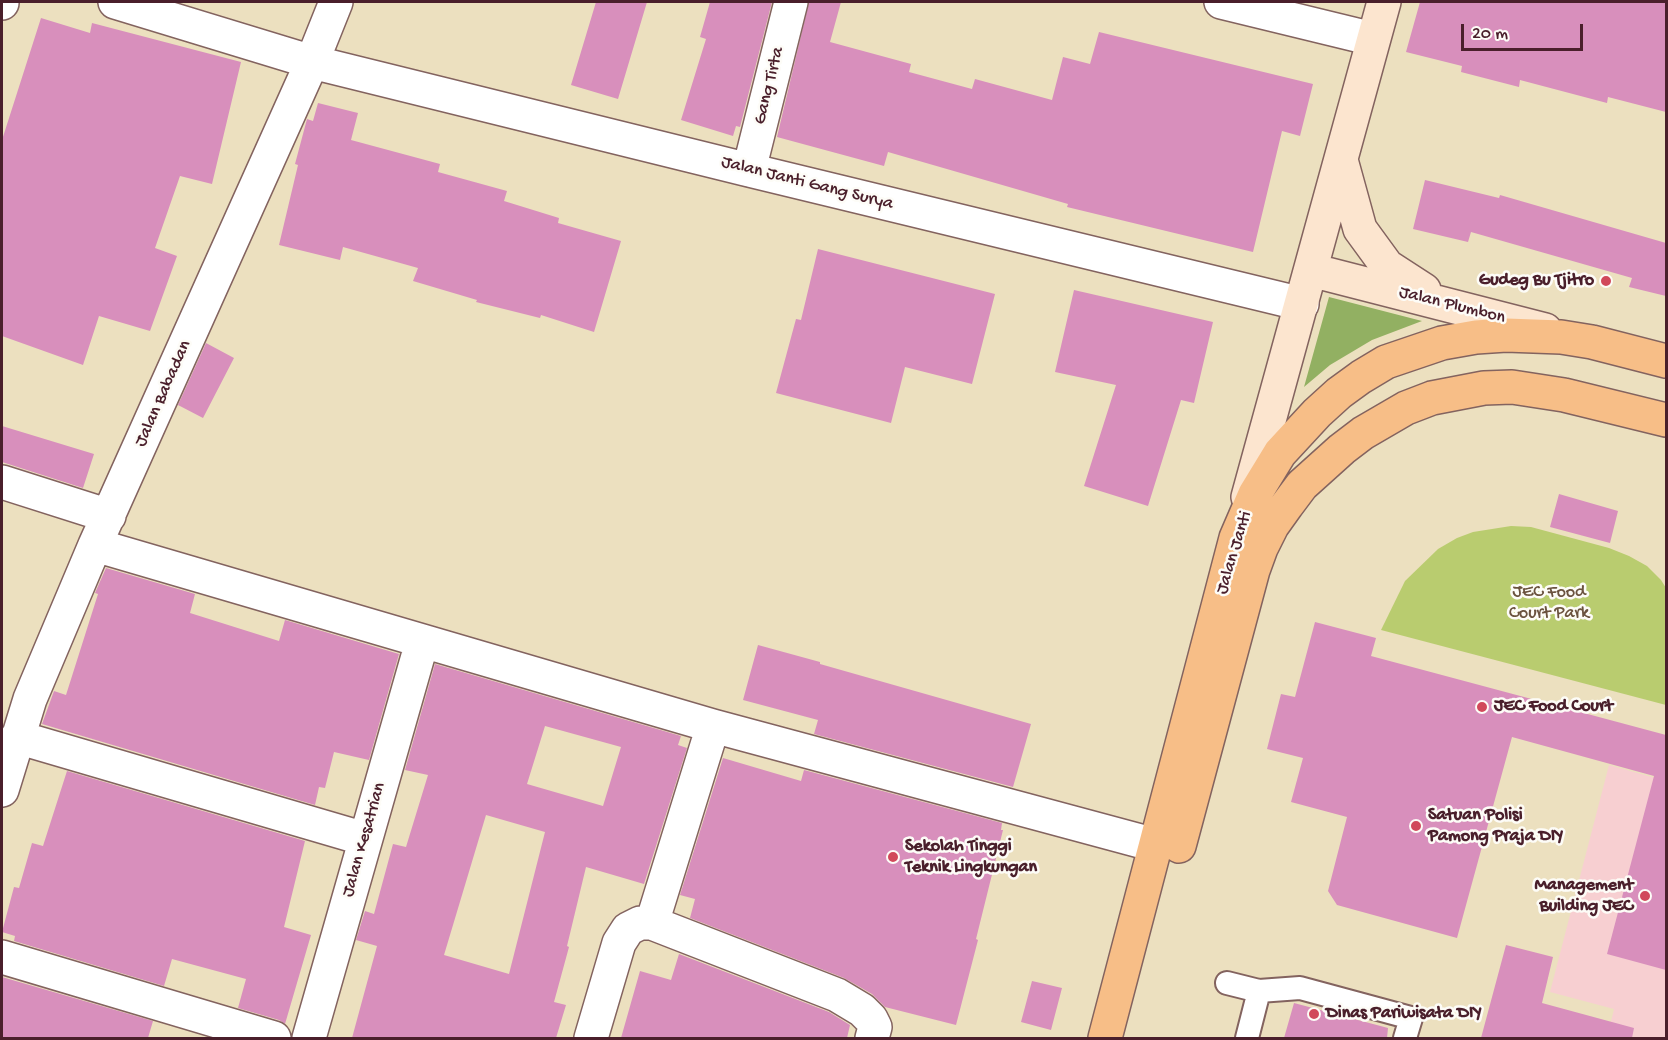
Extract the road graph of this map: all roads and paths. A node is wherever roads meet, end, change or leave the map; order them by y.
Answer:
1 (115, 2) edge
2 (336, 2) edge
3 (791, 2) edge
4 (1221, 2) edge
5 (1384, 2) edge
6 (1373, 39) junction
7 (312, 62) junction
8 (1341, 158) junction
9 (749, 170) junction
10 (1311, 270) junction
11 (1302, 304) junction
12 (1447, 304) junction
13 (1592, 342) junction
14 (1666, 361) edge
15 (1666, 420) edge
16 (2, 482) edge
17 (109, 516) junction
18 (1236, 538) junction
19 (95, 545) junction
20 (422, 642) junction
21 (713, 726) junction
22 (17, 737) junction
23 (2, 790) edge
24 (365, 839) junction
25 (1155, 845) junction
26 (652, 923) junction
27 (2, 957) edge
28 (1227, 983) dead end
29 (1259, 991) junction
30 (274, 1038) edge
31 (309, 1038) edge
32 (591, 1038) edge
33 (872, 1038) edge
34 (1104, 1038) edge
35 (1127, 1038) edge
36 (1247, 1038) edge
37 (1405, 1038) edge

1 - 7 street, Jalan Janti Gang Surya
2 - 7 street, Jalan Babadan
3 - 9 street, Gang Tirta
4 - 6 street
5 - 6 street
6 - 8 street
7 - 9 street, Jalan Janti Gang Surya
7 - 17 street, Jalan Babadan
8 - 10 street
8 - 12 street
9 - 11 street, Jalan Janti Gang Surya
10 - 11 street
10 - 12 street, Jalan Plumbon
11 - 18 street
12 - 13 street, Jalan Plumbon
13 - 14 main road, Jalan Janti
13 - 18 main road, Jalan Janti
15 - 35 main road, Jalan Janti
16 - 17 street
17 - 19 street, Jalan Babadan
18 - 25 main road, Jalan Janti
19 - 20 street
19 - 22 street, Jalan Babadan
20 - 21 street
20 - 24 street, Jalan Kesatrian
21 - 25 street
21 - 26 street
22 - 23 street, Jalan Babadan
22 - 24 street
24 - 31 street, Jalan Kesatrian
25 - 34 main road, Jalan Janti
26 - 32 street
26 - 33 street
27 - 30 street
28 - 29 lane
29 - 36 lane
29 - 37 lane

